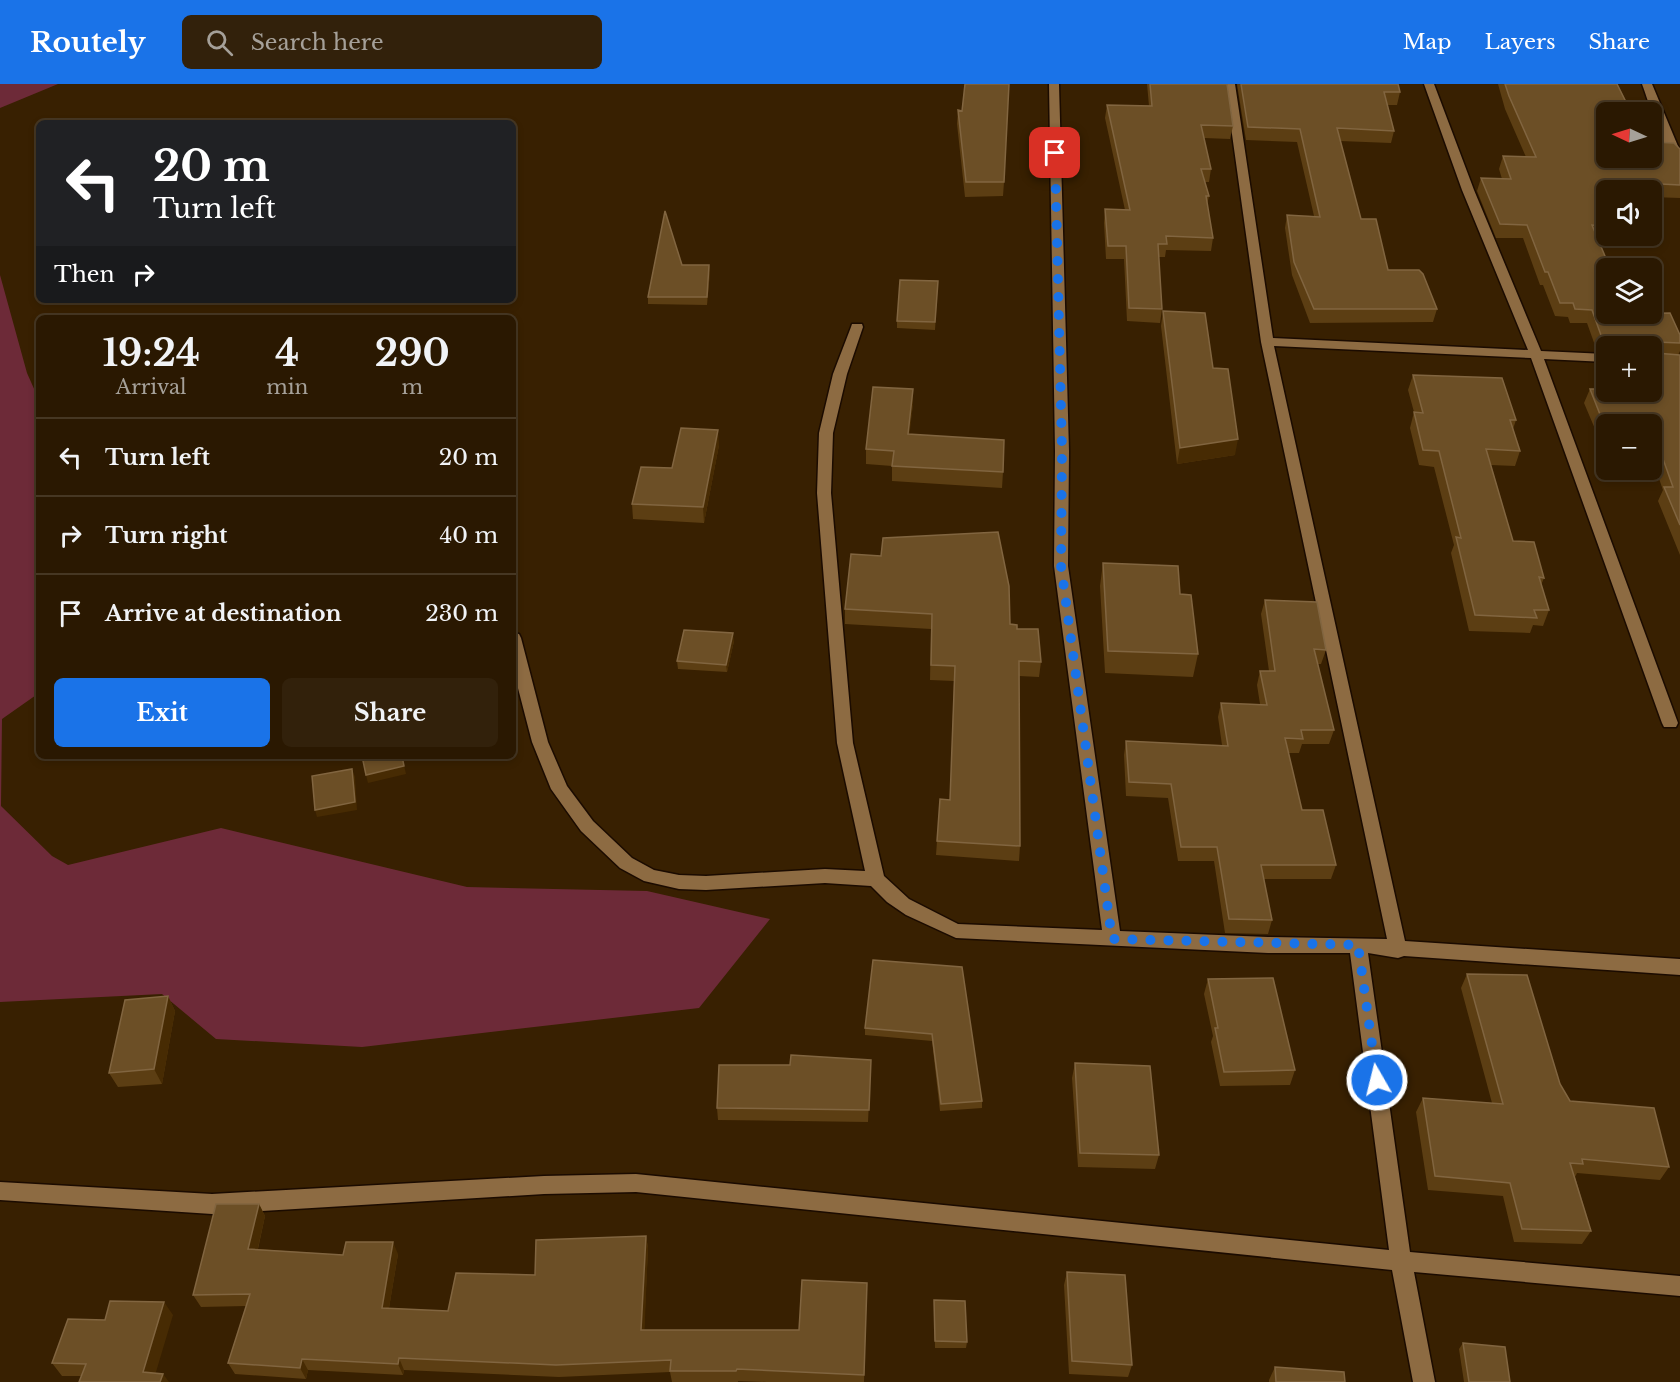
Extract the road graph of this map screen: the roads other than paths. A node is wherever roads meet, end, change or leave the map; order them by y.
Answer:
1 (1054, 84) edge
2 (1230, 84) edge
3 (1429, 84) edge
4 (1647, 84) edge
5 (1680, 162) edge
6 (857, 327) dead end
7 (1267, 342) junction
8 (1536, 354) junction
9 (1596, 357) edge
10 (516, 649) edge
11 (1671, 723) dead end
12 (876, 879) junction
13 (1112, 939) junction
14 (1358, 945) junction
15 (1398, 950) junction
16 (1680, 967) edge
17 (0, 1191) edge
18 (1401, 1261) junction
19 (1680, 1286) edge
20 (1424, 1382) edge

1 - 13 street
2 - 7 street
3 - 8 street
4 - 5 street
6 - 12 street
7 - 8 street
7 - 15 street
8 - 9 street
8 - 11 street
10 - 12 street
12 - 13 street
13 - 14 street
14 - 15 street
14 - 18 street
15 - 16 street
17 - 18 street
18 - 19 street
18 - 20 street

